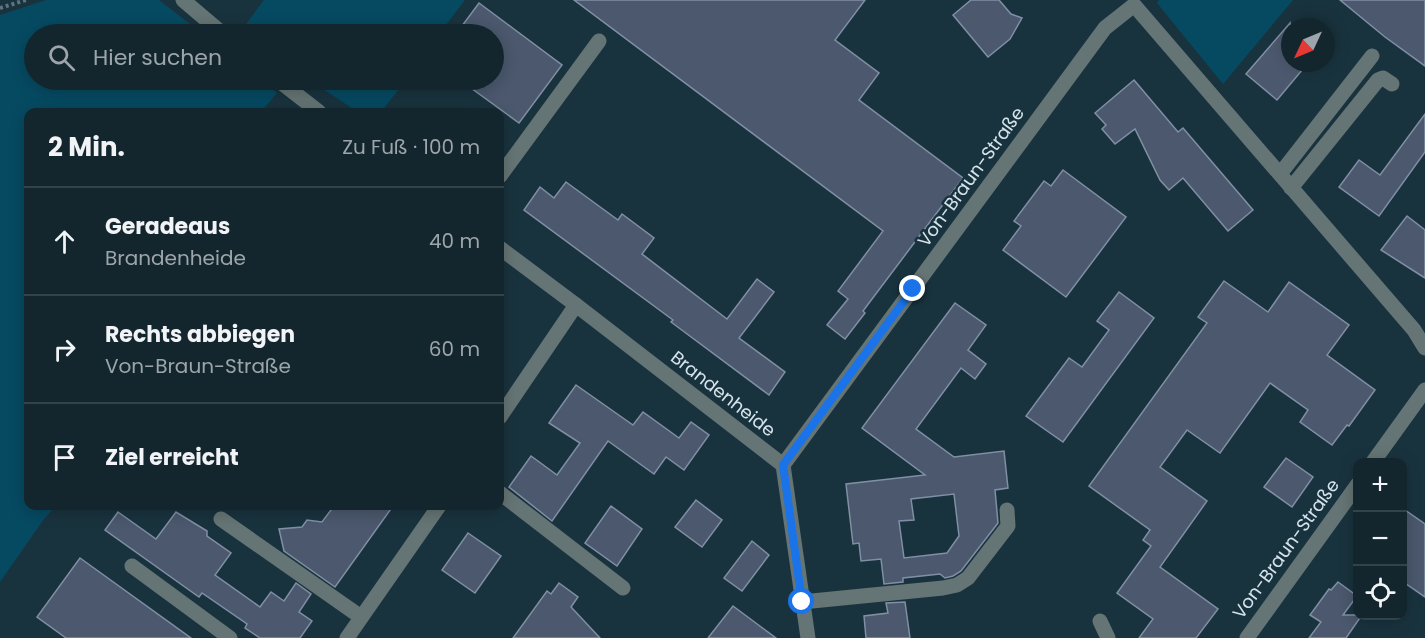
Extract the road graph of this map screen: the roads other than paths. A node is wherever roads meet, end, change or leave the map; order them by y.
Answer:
1 (183, 0) edge
2 (1132, 3) edge
3 (211, 24) edge
4 (599, 41) dead end
5 (1372, 56) dead end
6 (1392, 84) dead end
7 (291, 90) edge
8 (314, 108) edge
9 (504, 171) edge
10 (1280, 174) junction
11 (1291, 188) junction
12 (504, 251) edge
13 (576, 305) junction
14 (1425, 348) edge
15 (1425, 390) edge
16 (504, 411) edge
17 (1376, 458) edge
18 (783, 465) junction
19 (1353, 491) edge
20 (504, 495) edge
21 (436, 510) edge
22 (1007, 510) dead end
23 (221, 519) dead end
24 (132, 567) dead end
25 (623, 588) dead end
26 (802, 602) junction
27 (361, 617) junction
28 (1100, 621) dead end
29 (352, 636) edge
30 (230, 638) edge
31 (808, 638) edge
32 (1108, 638) edge
33 (1247, 638) edge

1 - 3 street
2 - 10 street, Von-Braun-Straße
2 - 18 street, Von-Braun-Straße
4 - 9 street
5 - 10 street
6 - 11 street
7 - 8 street
10 - 11 street, Von-Braun-Straße
11 - 14 street, Von-Braun-Straße
12 - 13 street, Brandenheide
13 - 16 street
13 - 18 street, Brandenheide
15 - 17 street
18 - 26 street
19 - 33 street, Von-Braun-Straße
20 - 25 street
21 - 27 street
22 - 26 street
23 - 27 street
24 - 30 street
26 - 31 street
27 - 29 street
28 - 32 street

